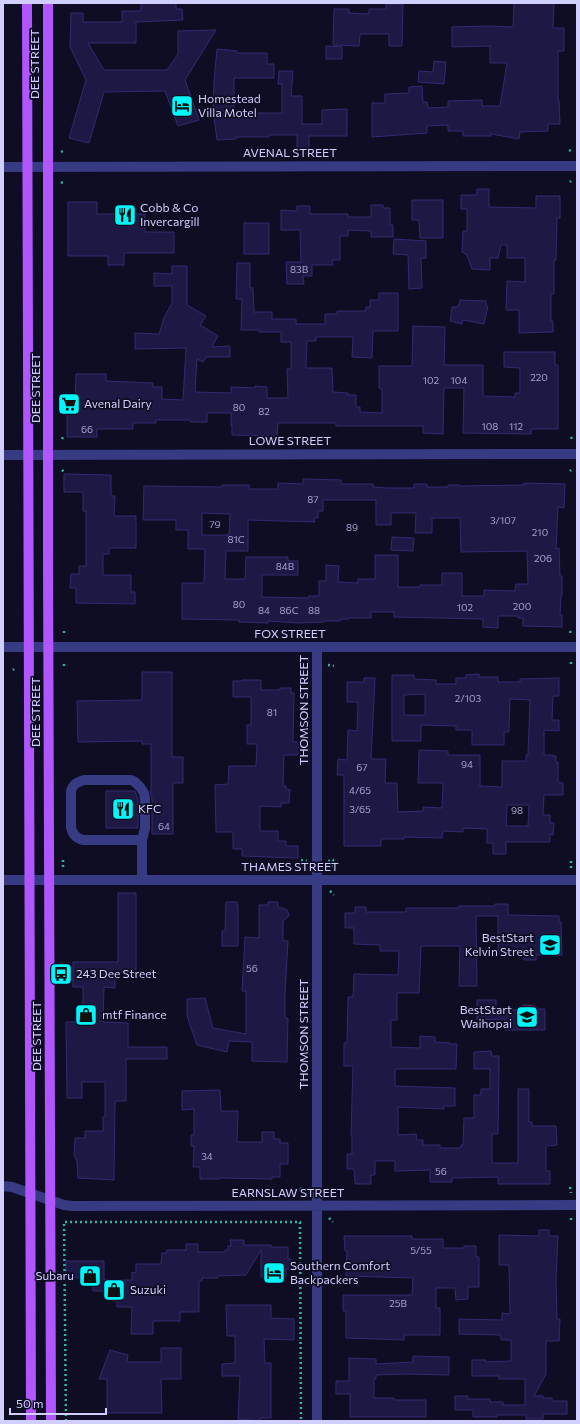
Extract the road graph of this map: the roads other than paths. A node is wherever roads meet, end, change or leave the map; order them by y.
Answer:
1 (27, 3) edge
2 (48, 3) edge
3 (577, 166) edge
4 (3, 167) edge
5 (28, 167) junction
6 (48, 167) junction
7 (48, 454) junction
8 (577, 454) edge
9 (3, 455) edge
10 (28, 455) junction
11 (3, 647) edge
12 (29, 647) junction
13 (48, 647) junction
14 (317, 647) junction
15 (577, 647) edge
16 (142, 840) junction
17 (3, 880) edge
18 (29, 880) junction
19 (50, 880) junction
20 (142, 880) junction
21 (316, 880) junction
22 (577, 880) edge
23 (3, 1186) edge
24 (31, 1193) junction
25 (50, 1200) junction
26 (577, 1205) edge
27 (317, 1206) junction
28 (30, 1421) edge
29 (51, 1421) edge
30 (317, 1421) edge

1 - 5 main road, DEE STREET
2 - 6 main road, DEE STREET
3 - 6 street, AVENAL STREET
4 - 5 street, AVENAL STREET
5 - 6 street, AVENAL STREET
5 - 10 main road, DEE STREET
6 - 7 main road, DEE STREET
7 - 8 street, LOWE STREET
7 - 10 street, LOWE STREET
7 - 13 main road, DEE STREET
9 - 10 street, LOWE STREET
10 - 12 main road, DEE STREET
11 - 12 street, FOX STREET
12 - 13 street, FOX STREET
12 - 18 main road, DEE STREET
13 - 14 street, FOX STREET
13 - 19 main road, DEE STREET
14 - 15 street, FOX STREET
14 - 21 street, THOMSON STREET
16 - 16 street
16 - 20 street
17 - 18 street, THAMES STREET
18 - 19 street, THAMES STREET
18 - 24 main road, DEE STREET
19 - 20 street, THAMES STREET
19 - 25 main road, DEE STREET
20 - 21 street, THAMES STREET
21 - 22 street, THAMES STREET
21 - 27 street, THOMSON STREET
23 - 24 street, EARNSLAW STREET
24 - 25 street, EARNSLAW STREET
24 - 28 main road, DEE STREET
25 - 27 street, EARNSLAW STREET
25 - 29 main road, DEE STREET
26 - 27 street, EARNSLAW STREET
27 - 30 street, THOMSON STREET

